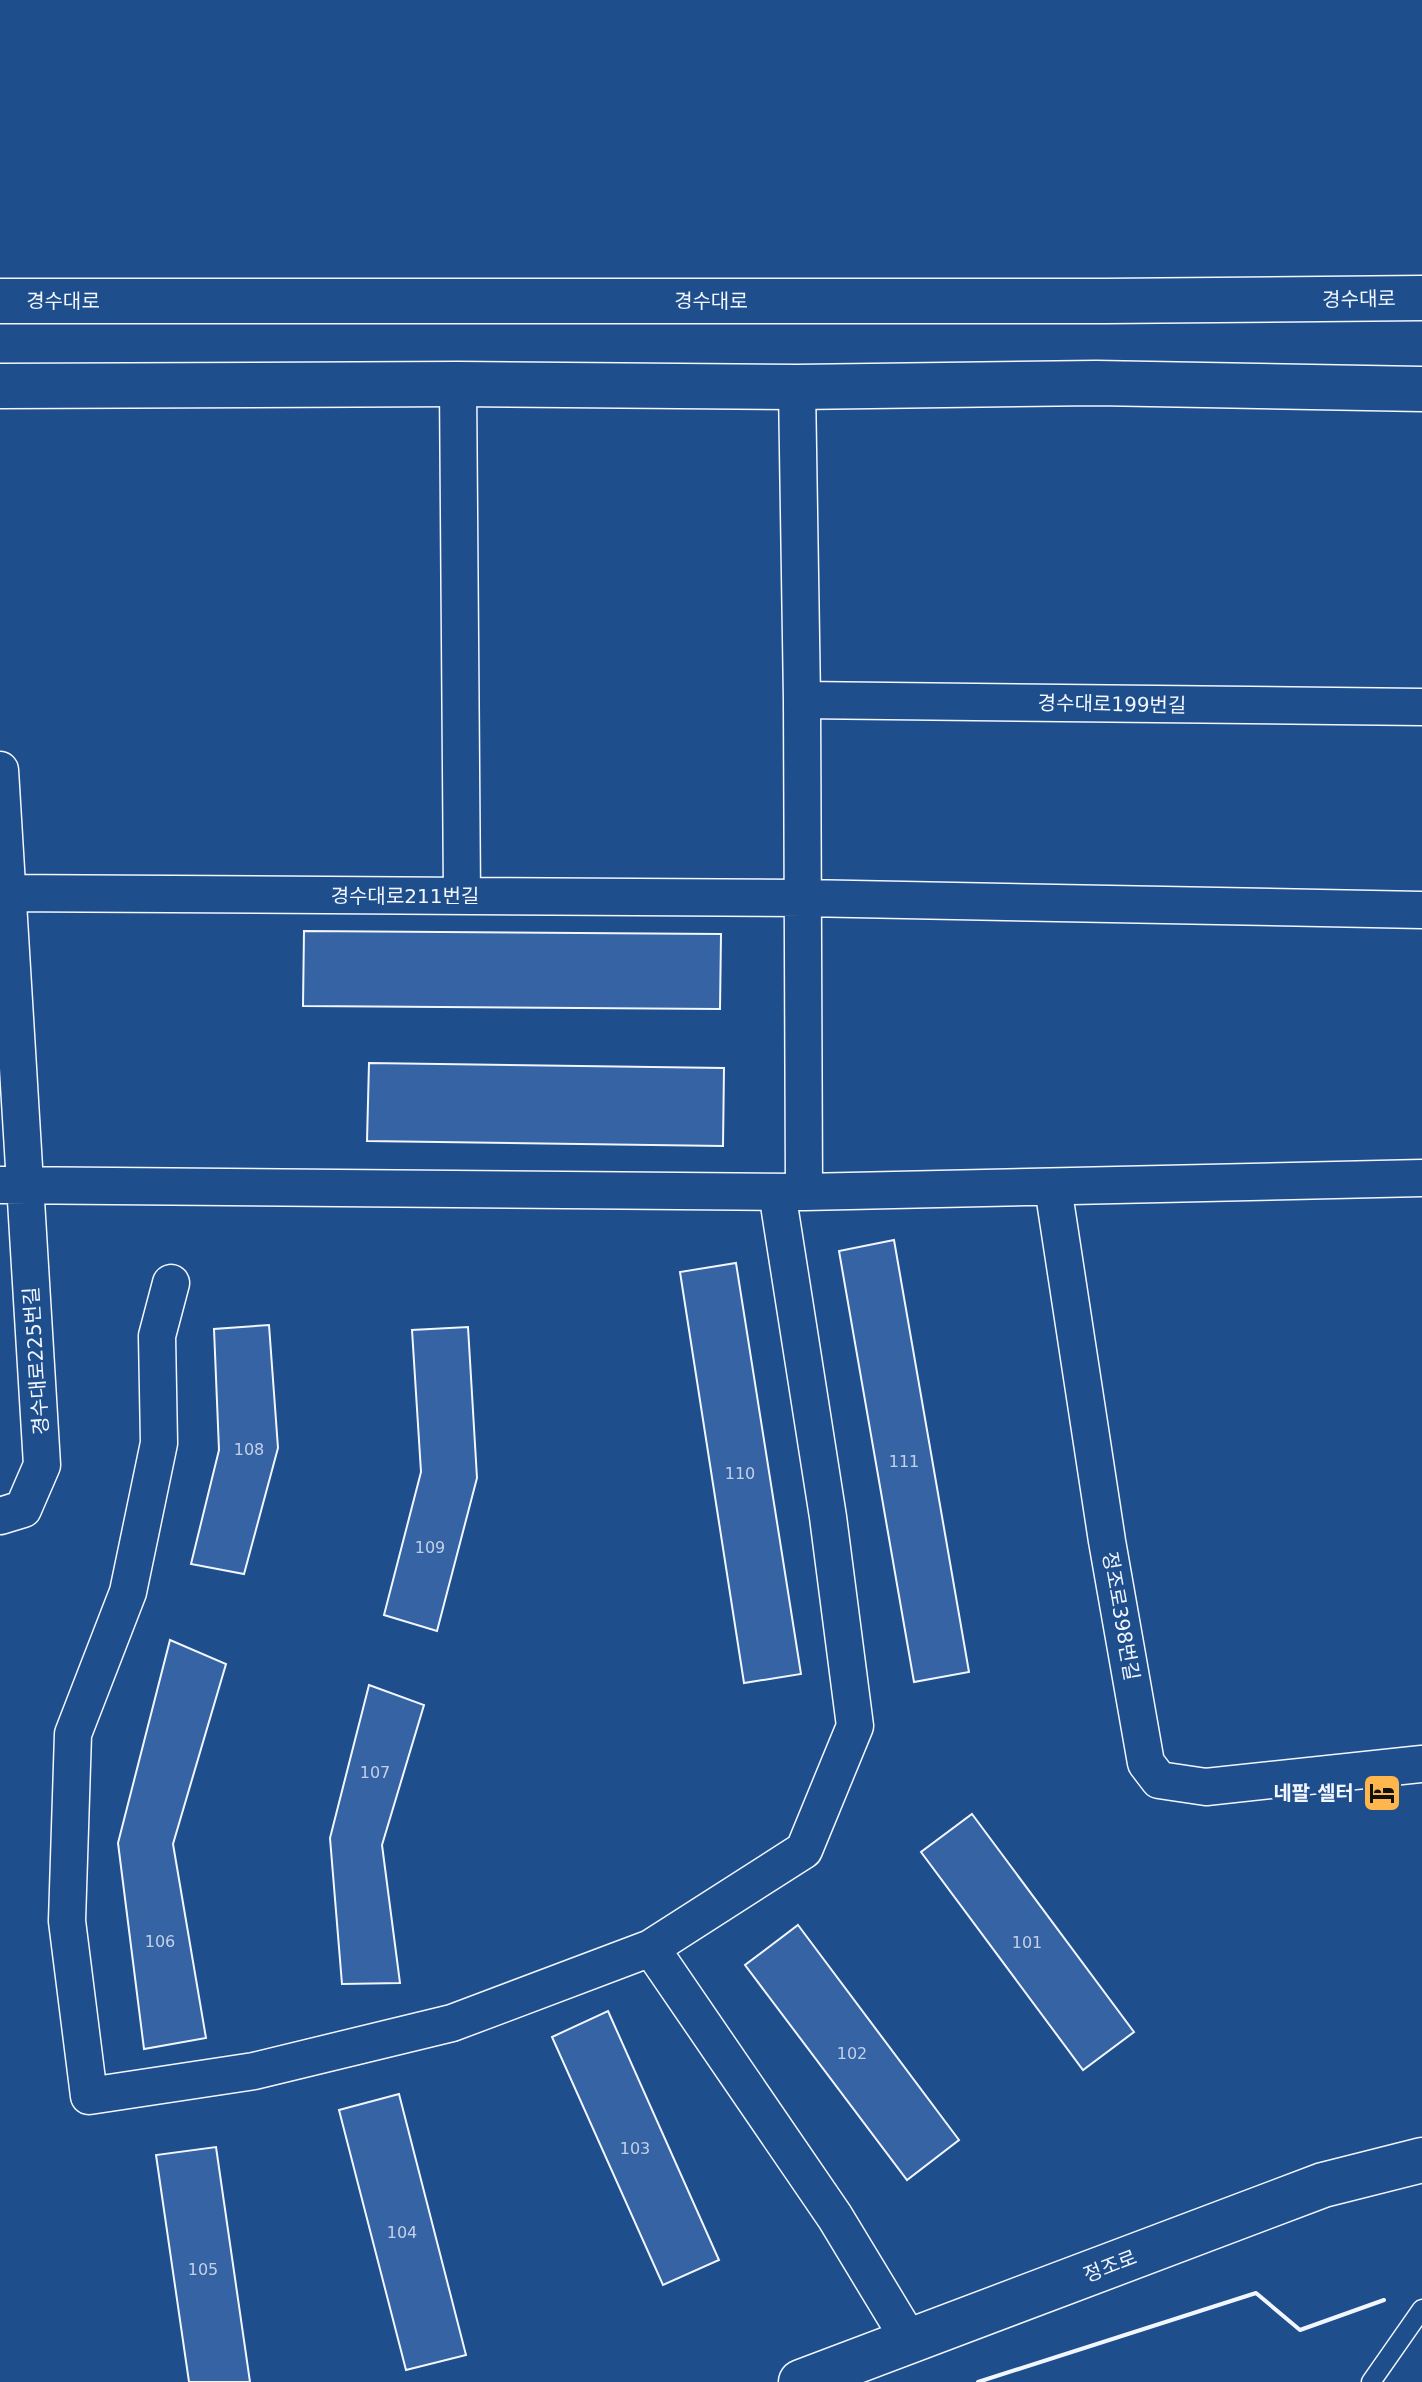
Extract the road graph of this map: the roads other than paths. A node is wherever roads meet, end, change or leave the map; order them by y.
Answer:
1 (1422, 298) edge
2 (0, 301) edge
3 (458, 384) junction
4 (0, 386) edge
5 (797, 387) junction
6 (1422, 389) edge
7 (802, 700) junction
8 (1422, 707) edge
9 (0, 770) edge
10 (4, 894) edge
11 (462, 896) junction
12 (803, 898) junction
13 (1422, 910) edge
14 (1422, 1178) edge
15 (13, 1185) edge
16 (1053, 1187) junction
17 (791, 1192) junction
18 (171, 1283) dead end
19 (0, 1516) edge
20 (1422, 1764) edge
21 (651, 1948) junction
22 (1422, 2160) edge
23 (1422, 2309) edge
24 (910, 2341) junction
25 (801, 2382) edge
26 (1371, 2382) edge

1 - 2 main road, 경수대로
3 - 4 main road
3 - 5 main road
3 - 11 street
5 - 6 main road
5 - 7 street
7 - 8 street, 경수대로199번길
7 - 12 street
9 - 10 street, 경수대로225번길
10 - 11 street, 경수대로211번길
10 - 15 street, 경수대로225번길
11 - 12 street, 경수대로211번길
12 - 13 street
12 - 17 street
14 - 16 street
15 - 17 street
15 - 19 street, 경수대로225번길
16 - 17 street
16 - 20 street, 정조로398번길
17 - 21 street
18 - 21 street
21 - 24 street
22 - 24 main road, 정조로
23 - 26 lane
24 - 25 main road, 정조로

